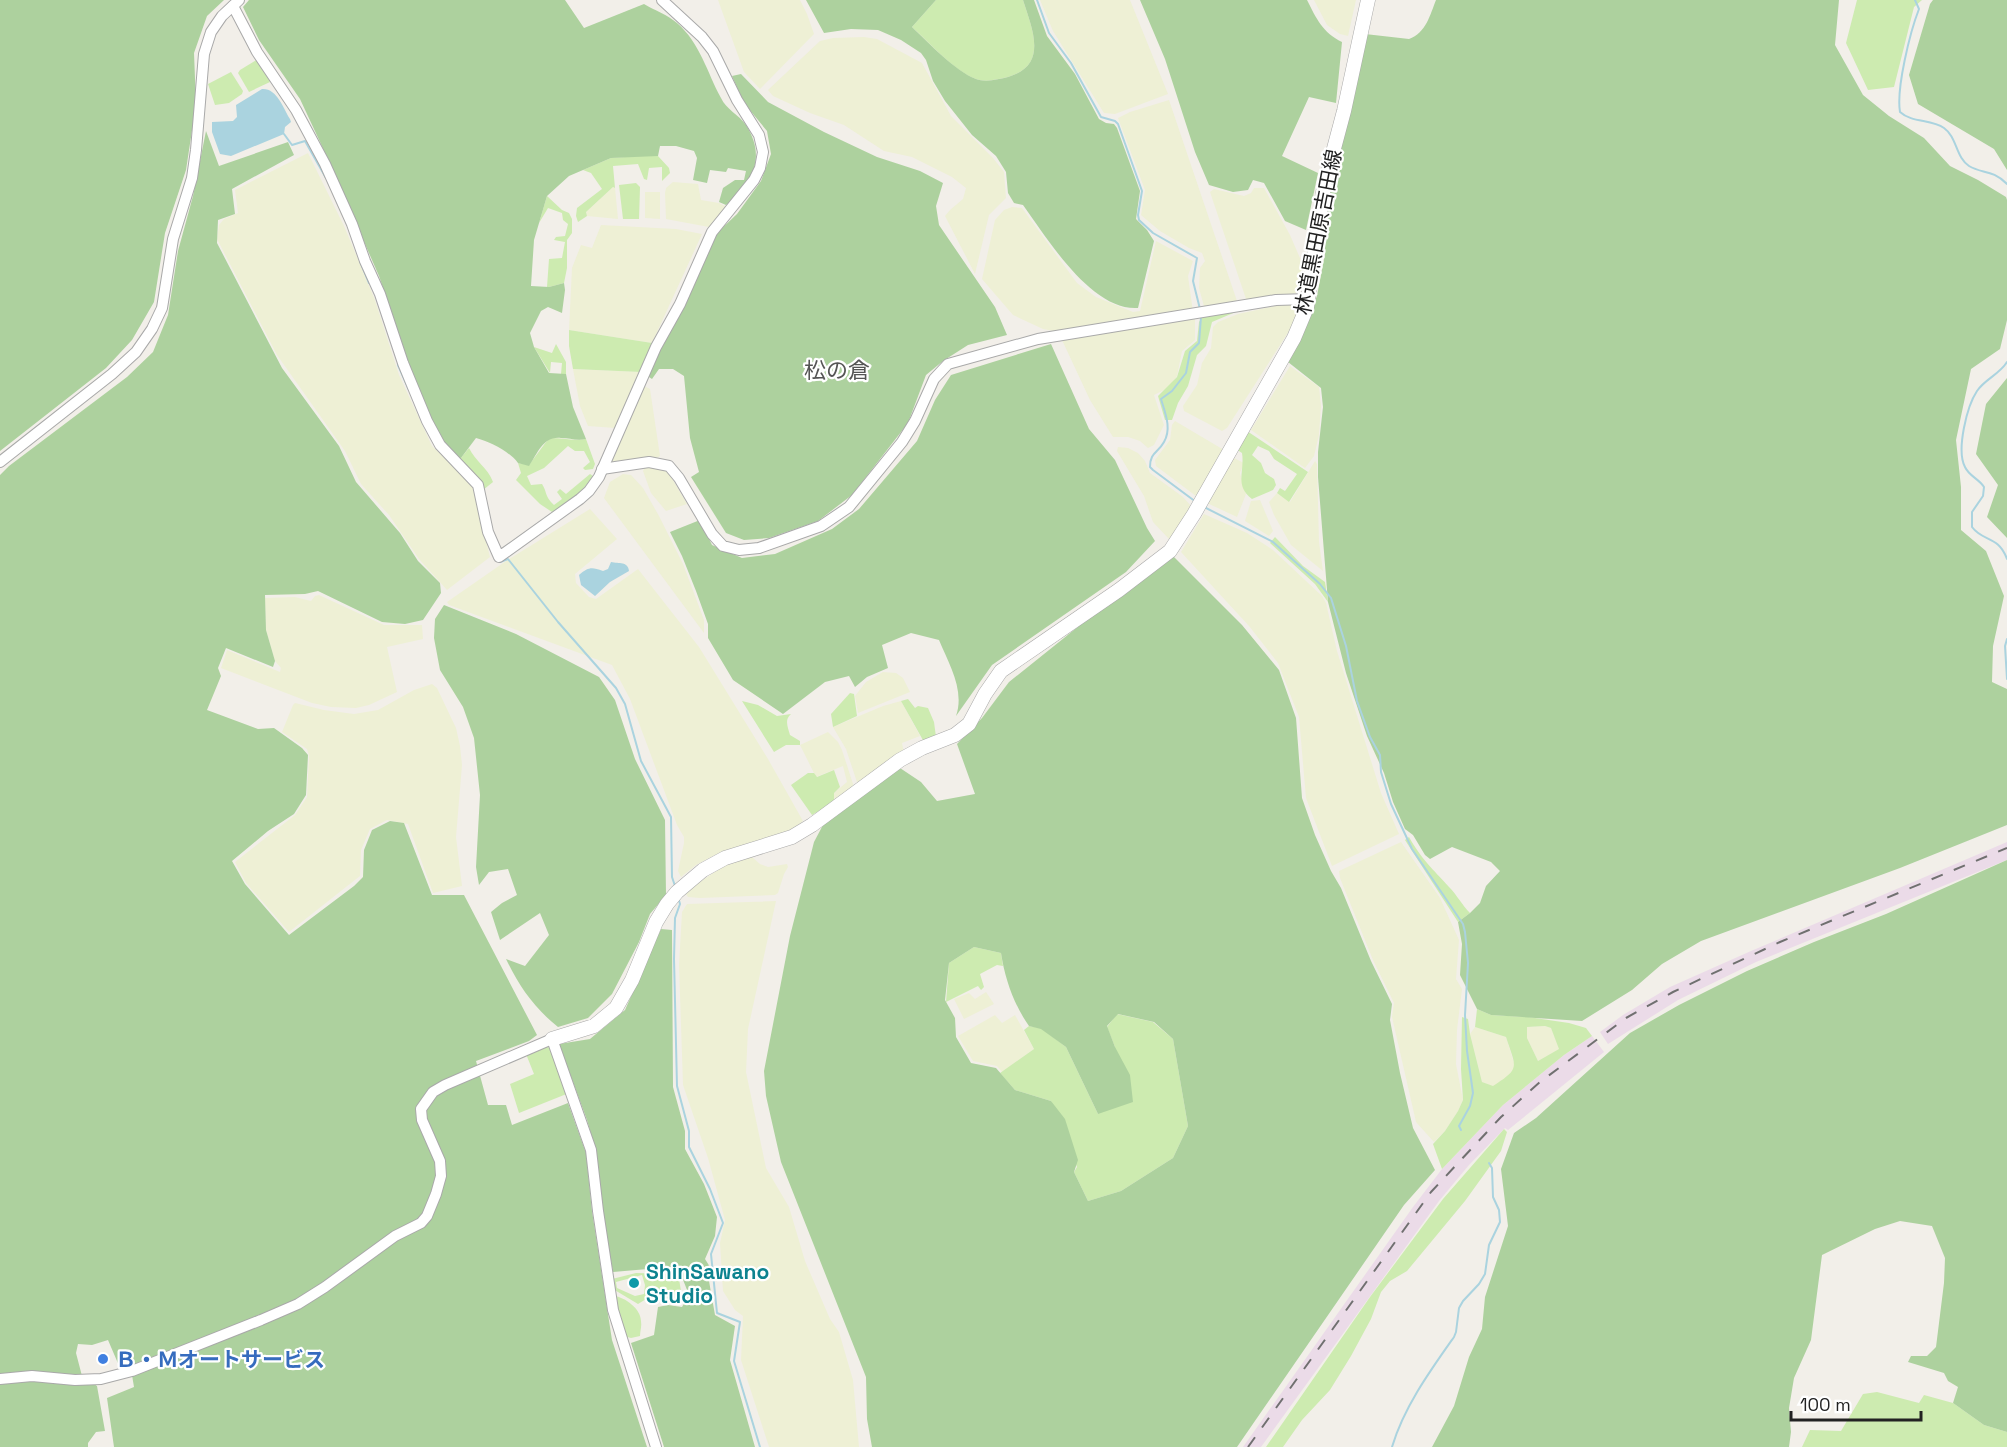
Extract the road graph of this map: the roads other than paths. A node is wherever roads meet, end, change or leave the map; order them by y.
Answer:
1 (662, 0) edge
2 (1368, 0) edge
3 (236, 3) edge
4 (1309, 299) junction
5 (0, 462) edge
6 (602, 469) junction
7 (552, 1039) junction
8 (0, 1379) edge
9 (656, 1447) edge

1 - 6 street
2 - 4 street, 林道黒田原吉田線
3 - 5 street
3 - 6 street
4 - 6 street
4 - 7 street, 林道黒田原吉田線
7 - 8 street
7 - 9 street

